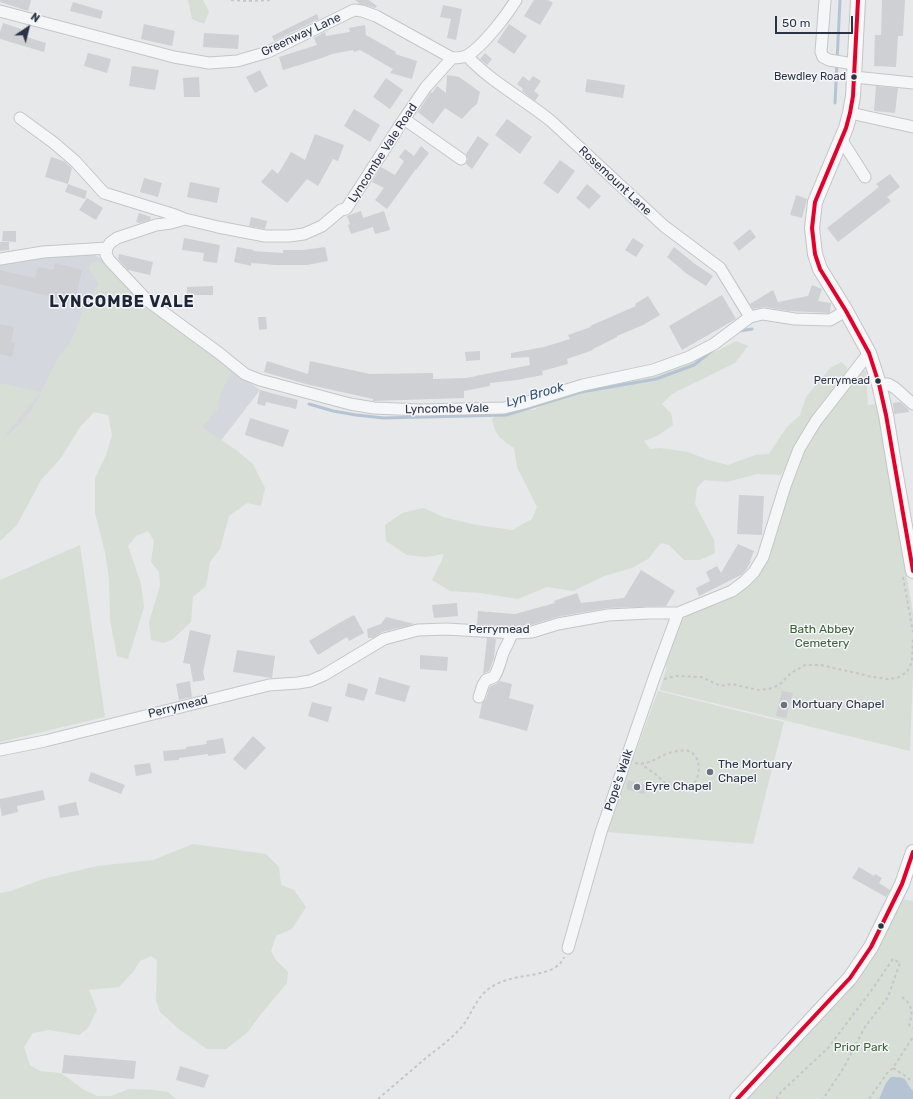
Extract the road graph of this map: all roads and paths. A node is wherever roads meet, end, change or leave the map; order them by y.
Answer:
1 (231, 0) edge
2 (273, 0) edge
3 (516, 0) edge
4 (825, 0) edge
5 (858, 0) edge
6 (0, 11) edge
7 (466, 56) junction
8 (452, 58) junction
9 (845, 66) junction
10 (913, 83) edge
11 (850, 113) junction
12 (20, 118) dead end
13 (404, 118) junction
14 (913, 127) edge
15 (841, 139) junction
16 (461, 160) dead end
17 (865, 177) dead end
18 (184, 219) junction
19 (107, 248) junction
20 (0, 259) edge
21 (846, 311) junction
22 (750, 317) junction
23 (869, 353) junction
24 (880, 384) junction
25 (913, 404) edge
26 (913, 571) edge
27 (678, 613) junction
28 (512, 633) junction
29 (913, 637) edge
30 (654, 678) junction
31 (479, 697) dead end
32 (0, 750) edge
33 (626, 761) junction
34 (641, 764) junction
35 (913, 852) edge
36 (568, 948) joint
37 (902, 997) dead end
38 (913, 1028) edge
39 (913, 1037) edge
40 (893, 1068) junction
41 (913, 1082) edge
42 (378, 1099) edge
43 (737, 1099) edge
44 (776, 1099) edge
45 (823, 1099) edge
46 (869, 1099) edge

1 - 2 path
3 - 7 street
4 - 9 street
5 - 9 main road
6 - 8 street, Greenway Lane
7 - 8 street
7 - 22 street, Rosemount Lane
8 - 13 street, Lyncombe Vale Road
9 - 10 street
9 - 11 main road
11 - 14 street
11 - 15 main road
12 - 18 street
13 - 16 street
13 - 18 street, Lyncombe Vale Road
15 - 17 street
15 - 21 main road
18 - 19 street, Lyncombe Vale Road
19 - 20 street
19 - 22 street, Lyncombe Vale
21 - 22 street
21 - 23 main road
23 - 24 main road
23 - 27 street, Perrymead
24 - 25 street
24 - 26 main road
27 - 28 street, Perrymead
27 - 30 street, Pope's Walk
28 - 31 street
28 - 32 street, Perrymead
29 - 30 path
30 - 33 street, Pope's Walk
33 - 34 path
33 - 36 street, Pope's Walk
34 - 34 path
35 - 43 main road
36 - 42 path
37 - 38 path
39 - 40 path
40 - 41 path
40 - 46 path
44 - 45 path

